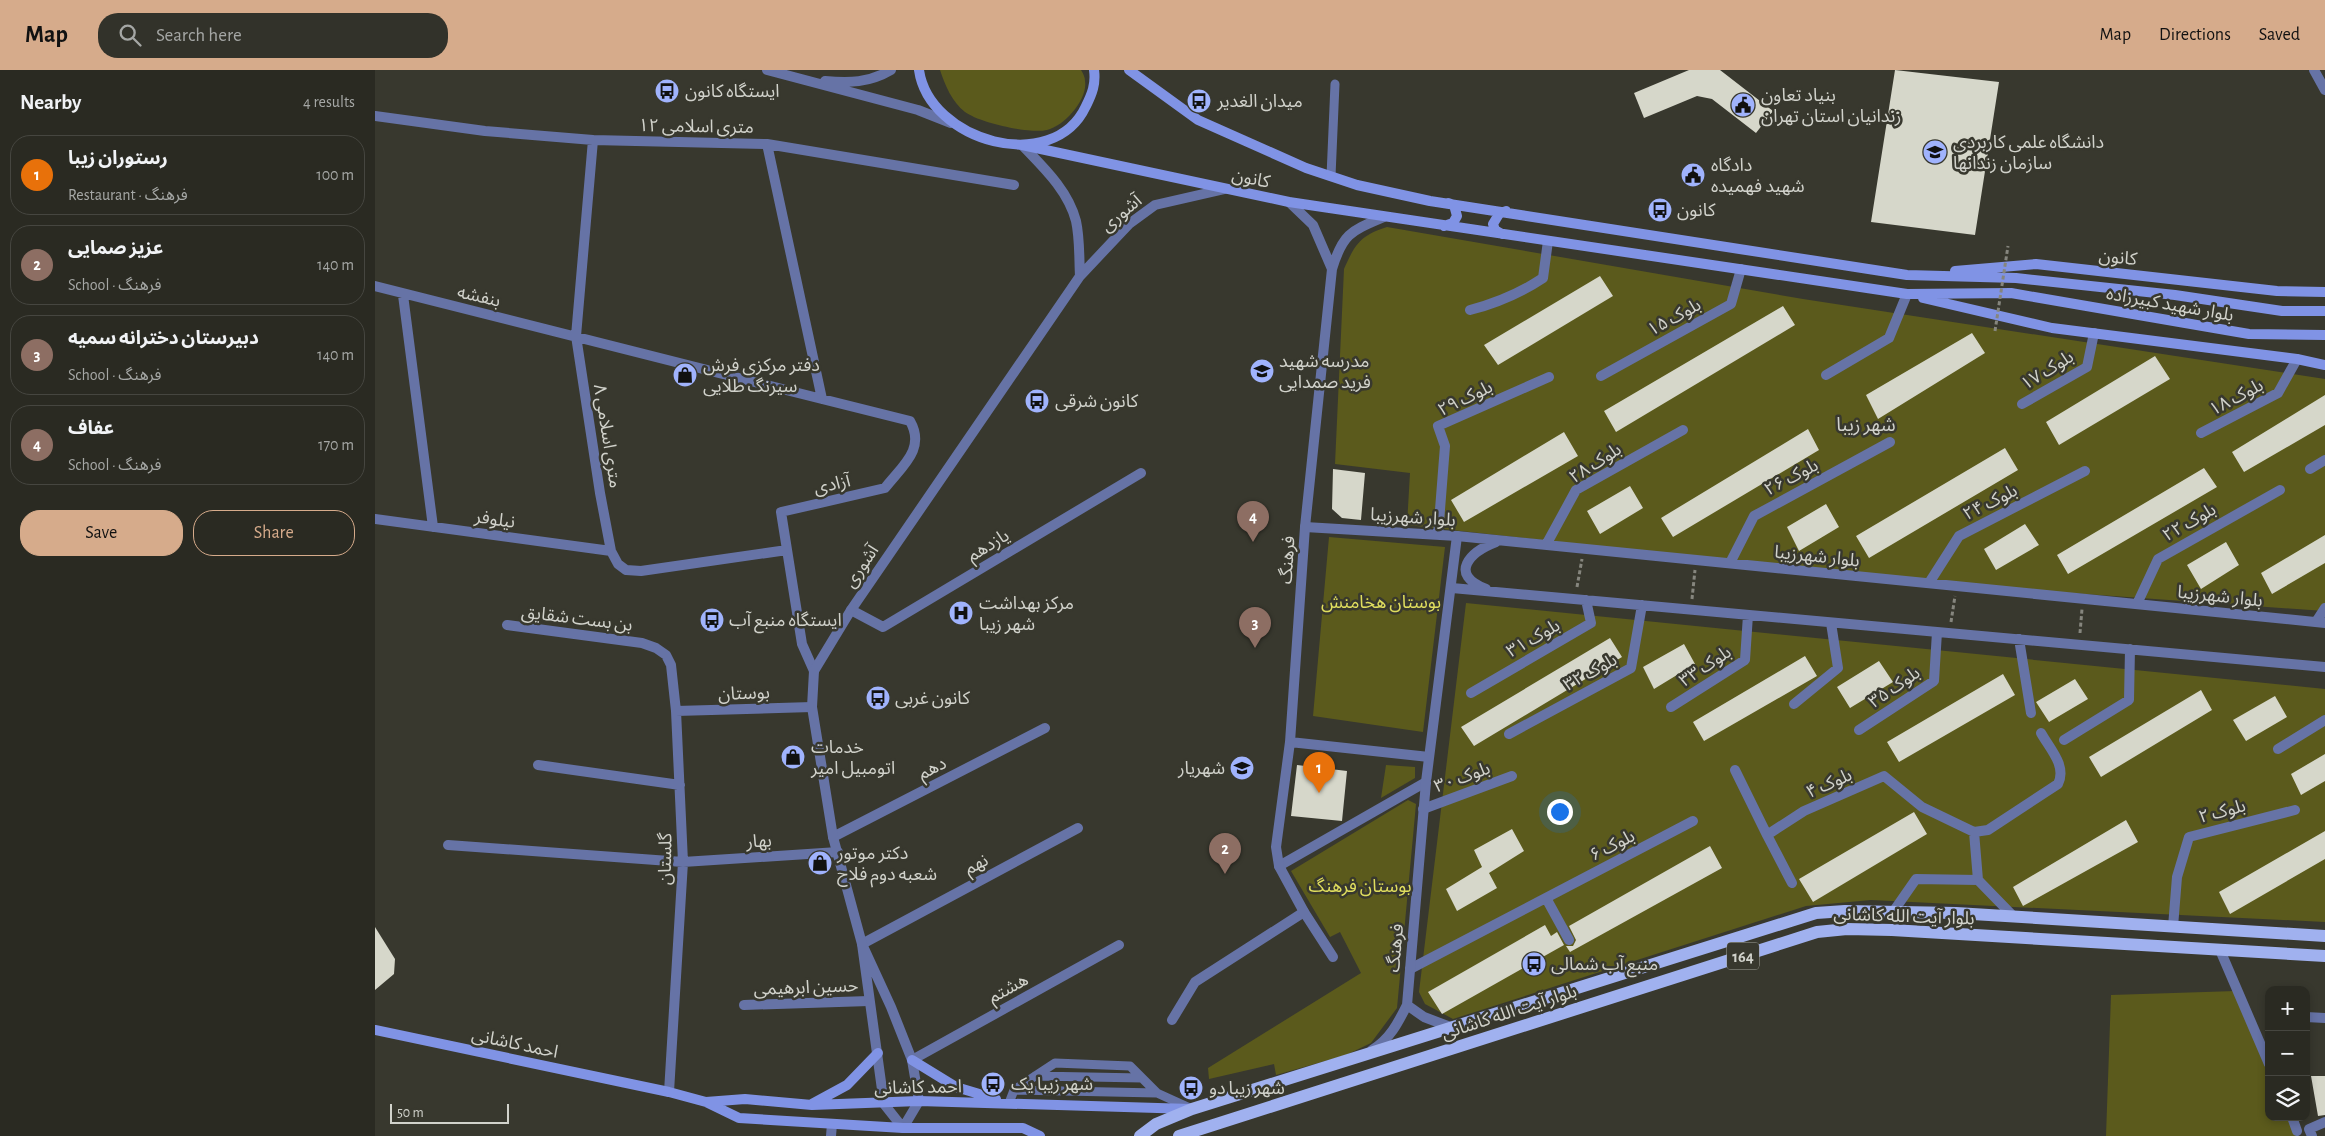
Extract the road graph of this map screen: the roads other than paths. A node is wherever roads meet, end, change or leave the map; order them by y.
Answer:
1 (767, 70) edge
2 (891, 70) edge
3 (919, 70) edge
4 (1094, 70) edge
5 (1129, 70) edge
6 (2314, 70) edge
7 (801, 80) junction
8 (1335, 84) dead end
9 (2325, 90) edge
10 (375, 116) edge
11 (951, 123) junction
12 (593, 140) junction
13 (767, 144) junction
14 (1022, 145) junction
15 (1331, 176) junction
16 (1014, 185) dead end
17 (1225, 189) junction
18 (1289, 202) junction
19 (1447, 203) junction
20 (1506, 211) junction
21 (1384, 217) junction
22 (1444, 226) junction
23 (1502, 234) junction
24 (1547, 241) junction
25 (1332, 269) junction
26 (1741, 269) junction
27 (1080, 276) junction
28 (1907, 276) junction
29 (2016, 278) joint
30 (375, 286) edge
31 (2325, 292) edge
32 (2011, 293) joint
33 (1907, 294) junction
34 (403, 295) junction
35 (1470, 310) dead end
36 (2325, 311) edge
37 (2094, 333) junction
38 (2325, 335) edge
39 (576, 336) junction
40 (2297, 359) junction
41 (2325, 365) edge
42 (1601, 376) dead end
43 (1825, 376) dead end
44 (1549, 377) dead end
45 (822, 399) junction
46 (2022, 404) dead end
47 (1683, 430) dead end
48 (2201, 433) dead end
49 (1890, 442) dead end
50 (2325, 460) edge
51 (2311, 469) dead end
52 (2085, 471) dead end
53 (1141, 473) dead end
54 (2280, 490) dead end
55 (375, 519) edge
56 (433, 527) junction
57 (1305, 527) junction
58 (1438, 535) junction
59 (1457, 536) junction
60 (1499, 540) junction
61 (1546, 545) junction
62 (787, 550) junction
63 (611, 552) junction
64 (1730, 563) junction
65 (1929, 583) junction
66 (1452, 588) junction
67 (1493, 592) junction
68 (1586, 600) junction
69 (2137, 604) junction
70 (1642, 606) junction
71 (2325, 608) edge
72 (851, 610) junction
73 (1748, 615) junction
74 (1831, 622) junction
75 (2321, 622) edge
76 (507, 625) dead end
77 (1937, 632) junction
78 (2019, 639) junction
79 (643, 643) joint
80 (2130, 649) junction
81 (2325, 667) edge
82 (814, 671) junction
83 (1471, 693) dead end
84 (1794, 704) dead end
85 (812, 707) junction
86 (1671, 708) dead end
87 (676, 711) junction
88 (2031, 713) dead end
89 (2325, 720) edge
90 (1045, 728) dead end
91 (1859, 730) dead end
92 (2041, 733) dead end
93 (1509, 734) dead end
94 (2064, 740) dead end
95 (1290, 742) junction
96 (2277, 749) dead end
97 (1429, 757) junction
98 (538, 765) dead end
99 (1735, 770) dead end
100 (1512, 776) dead end
101 (1426, 782) junction
102 (680, 785) junction
103 (1423, 809) junction
104 (2295, 810) dead end
105 (1693, 821) dead end
106 (1079, 828) dead end
107 (1974, 832) junction
108 (1767, 835) junction
109 (833, 837) junction
110 (448, 845) dead end
111 (837, 852) junction
112 (683, 862) junction
113 (1279, 866) junction
114 (1978, 880) junction
115 (1791, 883) dead end
116 (1546, 898) junction
117 (1304, 912) junction
118 (1893, 912) junction
119 (2013, 916) junction
120 (2173, 927) junction
121 (2325, 936) edge
122 (1569, 940) dead end
123 (862, 944) junction
124 (1119, 945) dead end
125 (2220, 950) junction
126 (2325, 956) edge
127 (1333, 958) dead end
128 (1410, 968) junction
129 (869, 1001) junction
130 (744, 1005) dead end
131 (1407, 1005) junction
132 (2310, 1017) edge
133 (2325, 1018) edge
134 (1173, 1020) dead end
135 (1453, 1028) junction
136 (375, 1030) edge
137 (878, 1053) junction
138 (2265, 1055) edge
139 (1356, 1059) junction
140 (912, 1060) junction
141 (1035, 1076) junction
142 (1142, 1078) junction
143 (1014, 1090) junction
144 (669, 1092) junction
145 (1157, 1093) junction
146 (919, 1101) junction
147 (706, 1102) junction
148 (1009, 1103) junction
149 (812, 1104) junction
150 (884, 1104) junction
151 (1192, 1109) junction
152 (2294, 1121) edge
153 (2325, 1122) edge
154 (832, 1124) junction
155 (903, 1128) junction
156 (2297, 1130) dead end
157 (1181, 1135) edge
158 (831, 1136) edge
159 (1040, 1136) edge
160 (1140, 1136) edge
161 (2312, 1136) edge

1 - 7 street
2 - 7 street
3 - 11 main road
4 - 14 main road
5 - 15 main road, کانون
6 - 9 street
7 - 11 street
8 - 15 lane
10 - 12 street, ۱۲ متری اسلامی
11 - 14 main road
12 - 13 street, ۱۲ متری اسلامی
12 - 39 street, ۸ متری اسلامی
13 - 16 street, ۱۲ متری اسلامی
13 - 45 street
14 - 17 main road, کانون
14 - 27 street, آشوری
15 - 19 main road, کانون
17 - 18 main road, کانون
17 - 27 street, آشوری
18 - 21 main road, کانون
18 - 25 street
19 - 20 main road, کانون
19 - 22 main road
20 - 23 main road
20 - 28 main road, کانون
21 - 22 main road, کانون
21 - 25 street, فرهنگ
22 - 23 main road, کانون
23 - 24 main road, کانون
24 - 26 main road, کانون
24 - 35 street
25 - 57 street, فرهنگ
26 - 33 main road, کانون
26 - 42 street, بلوک ۱۵
27 - 72 street, آشوری
28 - 29 main road, کانون
28 - 31 main road, کانون
29 - 36 main road, بلوار شهید کبیرزاده
30 - 34 street, بنفشه
32 - 33 main road, کانون
32 - 38 main road, بلوار شهید کبیرزاده
33 - 37 main road
33 - 43 street
34 - 39 street, بنفشه
34 - 56 street
37 - 40 main road
37 - 46 street, بلوک ۱۷
39 - 45 street, آزادی
39 - 63 street, ۸ متری اسلامی
40 - 41 main road
40 - 48 street, بلوک ۱۸
44 - 58 street, بلوک ۲۹
45 - 62 street, آزادی
47 - 61 street, بلوک ۲۸
49 - 64 street, بلوک ۲۶
50 - 51 street
52 - 65 street, بلوک ۲۴
53 - 72 street, یازدهم
54 - 69 street, بلوک ۲۲
55 - 56 street, نیلوفر
56 - 63 street, نیلوفر
57 - 58 street, بلوار شهرزیبا
57 - 95 street, فرهنگ
58 - 59 street, بلوار شهرزیبا
59 - 60 street, بلوار شهرزیبا
59 - 66 street, فرهنگ
60 - 61 street, بلوار شهرزیبا
60 - 67 street
61 - 64 street, بلوار شهرزیبا
62 - 63 street
62 - 82 street, آزادی
64 - 65 street, بلوار شهرزیبا
65 - 69 street, بلوار شهرزیبا
66 - 67 street
66 - 97 street, فرهنگ
67 - 68 street
68 - 70 street
68 - 83 street, بلوک ۳۱
69 - 75 street, بلوار شهرزیبا
70 - 73 street
70 - 93 street, بلوک ۳۲
71 - 75 street
72 - 82 street, آشوری
73 - 74 street
73 - 86 street, بلوک ۳۳
74 - 77 street
74 - 84 street
76 - 79 street, بن بست شقایق
77 - 78 street
77 - 91 street, بلوک ۳۵
78 - 80 street
78 - 88 street
79 - 87 street, گلستان
80 - 81 street
80 - 94 street
82 - 85 street, آشوری
85 - 87 street, بوستان
85 - 109 street, آشوری
87 - 102 street, گلستان
89 - 96 street
90 - 109 street, دهم
92 - 107 street
95 - 97 street
95 - 113 street, فرهنگ
97 - 101 street, فرهنگ
98 - 102 street
99 - 108 street
100 - 103 street, بلوک ۳۰
101 - 103 street, فرهنگ
101 - 113 street
102 - 112 street, گلستان
103 - 128 street, فرهنگ
104 - 120 street, بلوک ۲
105 - 116 street, بلوک ۶
106 - 123 street, نهم
107 - 108 street, بلوک ۴
107 - 114 street
108 - 115 street
109 - 111 street, آشوری
110 - 112 street, بهار
111 - 112 street, بهار
111 - 123 street, آشوری
112 - 144 street, گلستان
113 - 117 street, فرهنگ
114 - 118 street
114 - 119 street
116 - 122 street
116 - 128 street, بلوک ۶
117 - 127 street, فرهنگ
117 - 134 street
118 - 119 main road, بلوار آیت الله کاشانی / 164
118 - 135 main road, بلوار آیت الله کاشانی / 164
119 - 120 main road, بلوار آیت الله کاشانی / 164
120 - 121 main road, بلوار آیت الله کاشانی / 164
123 - 129 street
123 - 140 street
124 - 140 street, هشتم
125 - 126 main road, بلوار آیت الله کاشانی / 164
125 - 138 street
125 - 157 main road, بلوار آیت الله کاشانی / 164
128 - 131 street, فرهنگ
129 - 130 street, حسین ابرهیمی
129 - 137 street
131 - 135 street
131 - 139 street
132 - 133 street
135 - 139 main road, بلوار آیت الله کاشانی / 164
136 - 144 main road, احمد کاشانی / 164
137 - 149 main road
137 - 150 street
139 - 151 main road, بلوار آیت الله کاشانی / 164
140 - 146 street
140 - 148 main road
141 - 142 lane
141 - 142 lane
141 - 143 lane
142 - 145 lane
143 - 145 lane
143 - 148 lane
144 - 147 main road, احمد کاشانی / 164
145 - 151 lane
146 - 148 main road, احمد کاشانی / 164
146 - 150 main road, احمد کاشانی / 164
146 - 155 street
147 - 149 main road, احمد کاشانی / 164
147 - 154 main road, احمد کاشانی / 164
148 - 151 main road, احمد کاشانی / 164
149 - 150 main road, احمد کاشانی / 164
150 - 155 street
151 - 160 main road, بلوار آیت الله کاشانی
152 - 156 street
153 - 161 street
154 - 155 main road, احمد کاشانی / 164
154 - 158 street
155 - 159 main road, احمد کاشانی / 164

